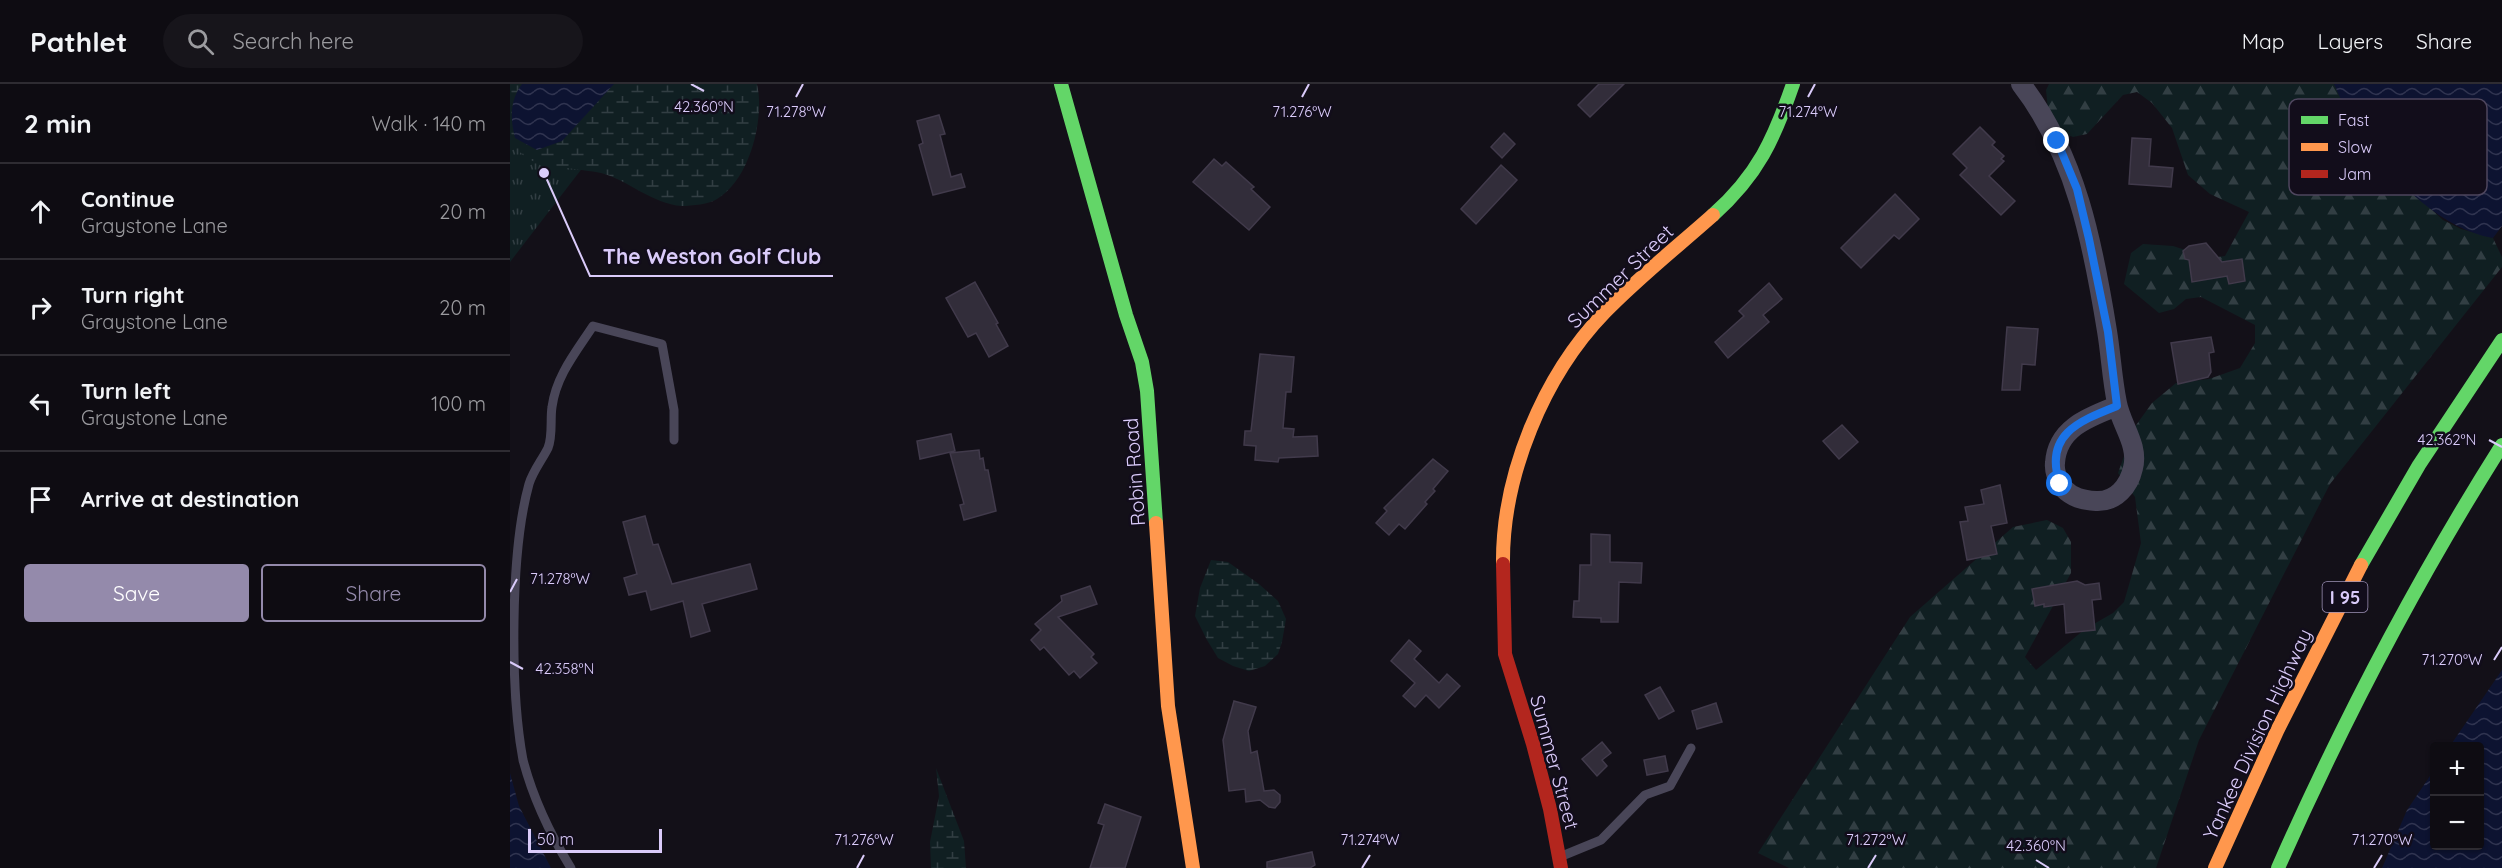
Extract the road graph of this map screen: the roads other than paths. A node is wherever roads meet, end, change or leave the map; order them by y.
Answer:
1 (1061, 84) edge
2 (1793, 84) edge
3 (2021, 84) edge
4 (2502, 340) edge
5 (2117, 406) junction
6 (674, 440) dead end
7 (2502, 445) edge
8 (1691, 748) dead end
9 (1560, 862) edge
10 (571, 868) edge
11 (1193, 868) edge
12 (2215, 868) edge
13 (2278, 868) edge

1 - 11 main road, Robin Road
2 - 9 main road, Summer Street
3 - 5 street
4 - 12 main road, Yankee Division Highway / I 95
5 - 5 street
6 - 10 lane
7 - 13 main road
8 - 9 lane

